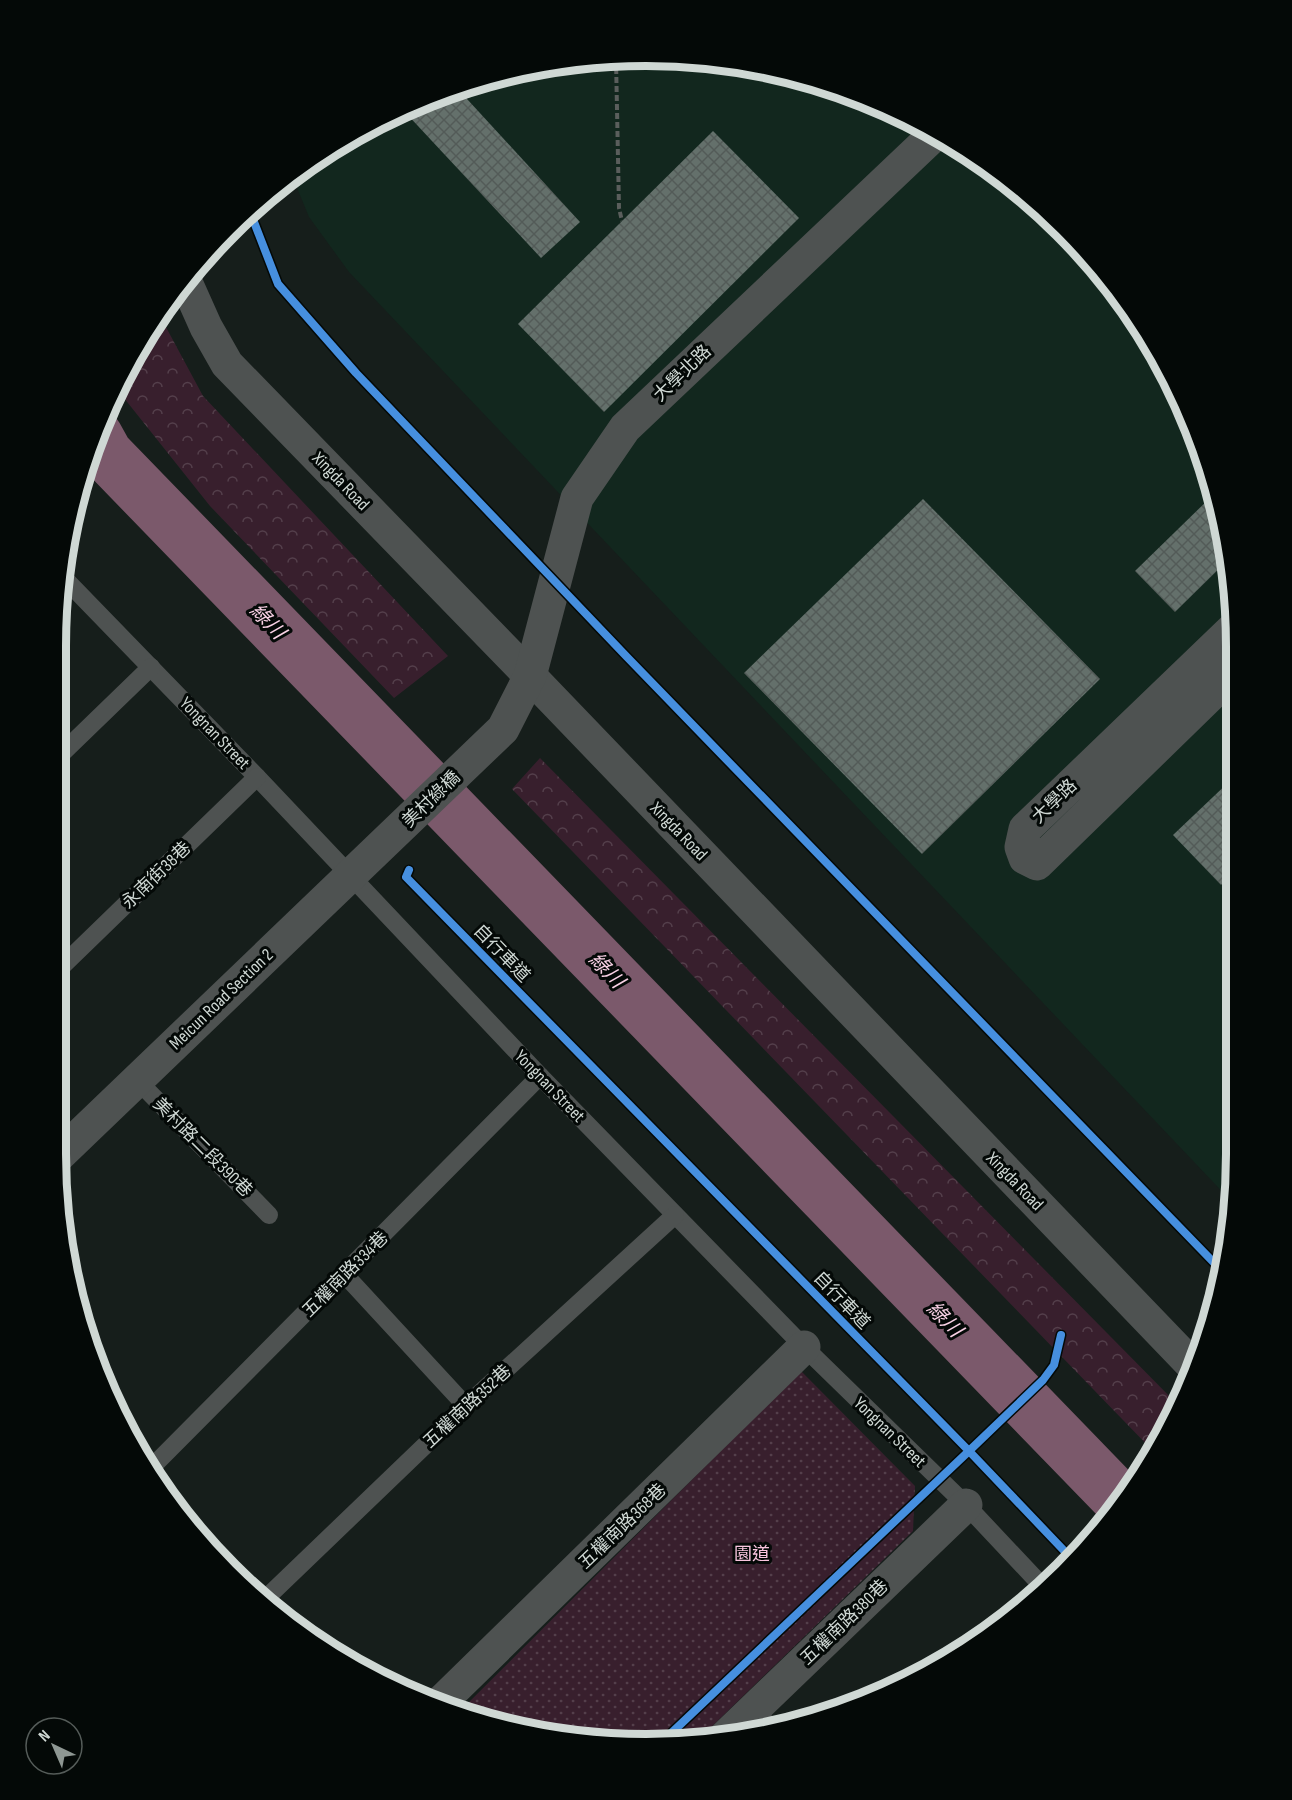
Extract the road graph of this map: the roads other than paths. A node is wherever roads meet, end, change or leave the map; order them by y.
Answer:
1 (929, 140) edge
2 (189, 289) edge
3 (70, 584) edge
4 (1226, 636) edge
5 (151, 667) junction
6 (530, 676) junction
7 (1226, 680) edge
8 (66, 749) edge
9 (257, 777) junction
10 (388, 841) joint
11 (350, 874) junction
12 (66, 962) edge
13 (540, 1076) junction
14 (137, 1080) junction
15 (66, 1148) edge
16 (270, 1215) dead end
17 (675, 1215) junction
18 (345, 1275) junction
19 (804, 1347) junction
20 (1188, 1360) edge
21 (466, 1406) junction
22 (156, 1463) edge
23 (966, 1505) junction
24 (1038, 1581) edge
25 (270, 1595) edge
26 (445, 1698) edge
27 (762, 1719) edge

1 - 6 street, 大學北路
2 - 6 street, Xingda Road
3 - 5 lane, Yongnan Street
4 - 7 street, 大學路
5 - 8 lane
5 - 9 lane, Yongnan Street
6 - 10 street, 美村綠橋
6 - 20 street, Xingda Road
9 - 11 lane, Yongnan Street
9 - 12 lane, 永南街38巷
10 - 11 street, Meicun Road Section 2
11 - 13 lane, Yongnan Street
11 - 14 street, Meicun Road Section 2
13 - 17 lane, Yongnan Street
13 - 18 lane, 五權南路334巷
14 - 15 street, Meicun Road Section 2
14 - 16 lane, 美村路二段390巷
17 - 19 lane, Yongnan Street
17 - 21 lane, 五權南路352巷
18 - 21 lane
18 - 22 lane, 五權南路334巷
19 - 23 lane, Yongnan Street
19 - 26 street, 五權南路368巷
21 - 25 lane, 五權南路352巷
23 - 24 lane, Yongnan Street
23 - 27 street, 五權南路380巷

